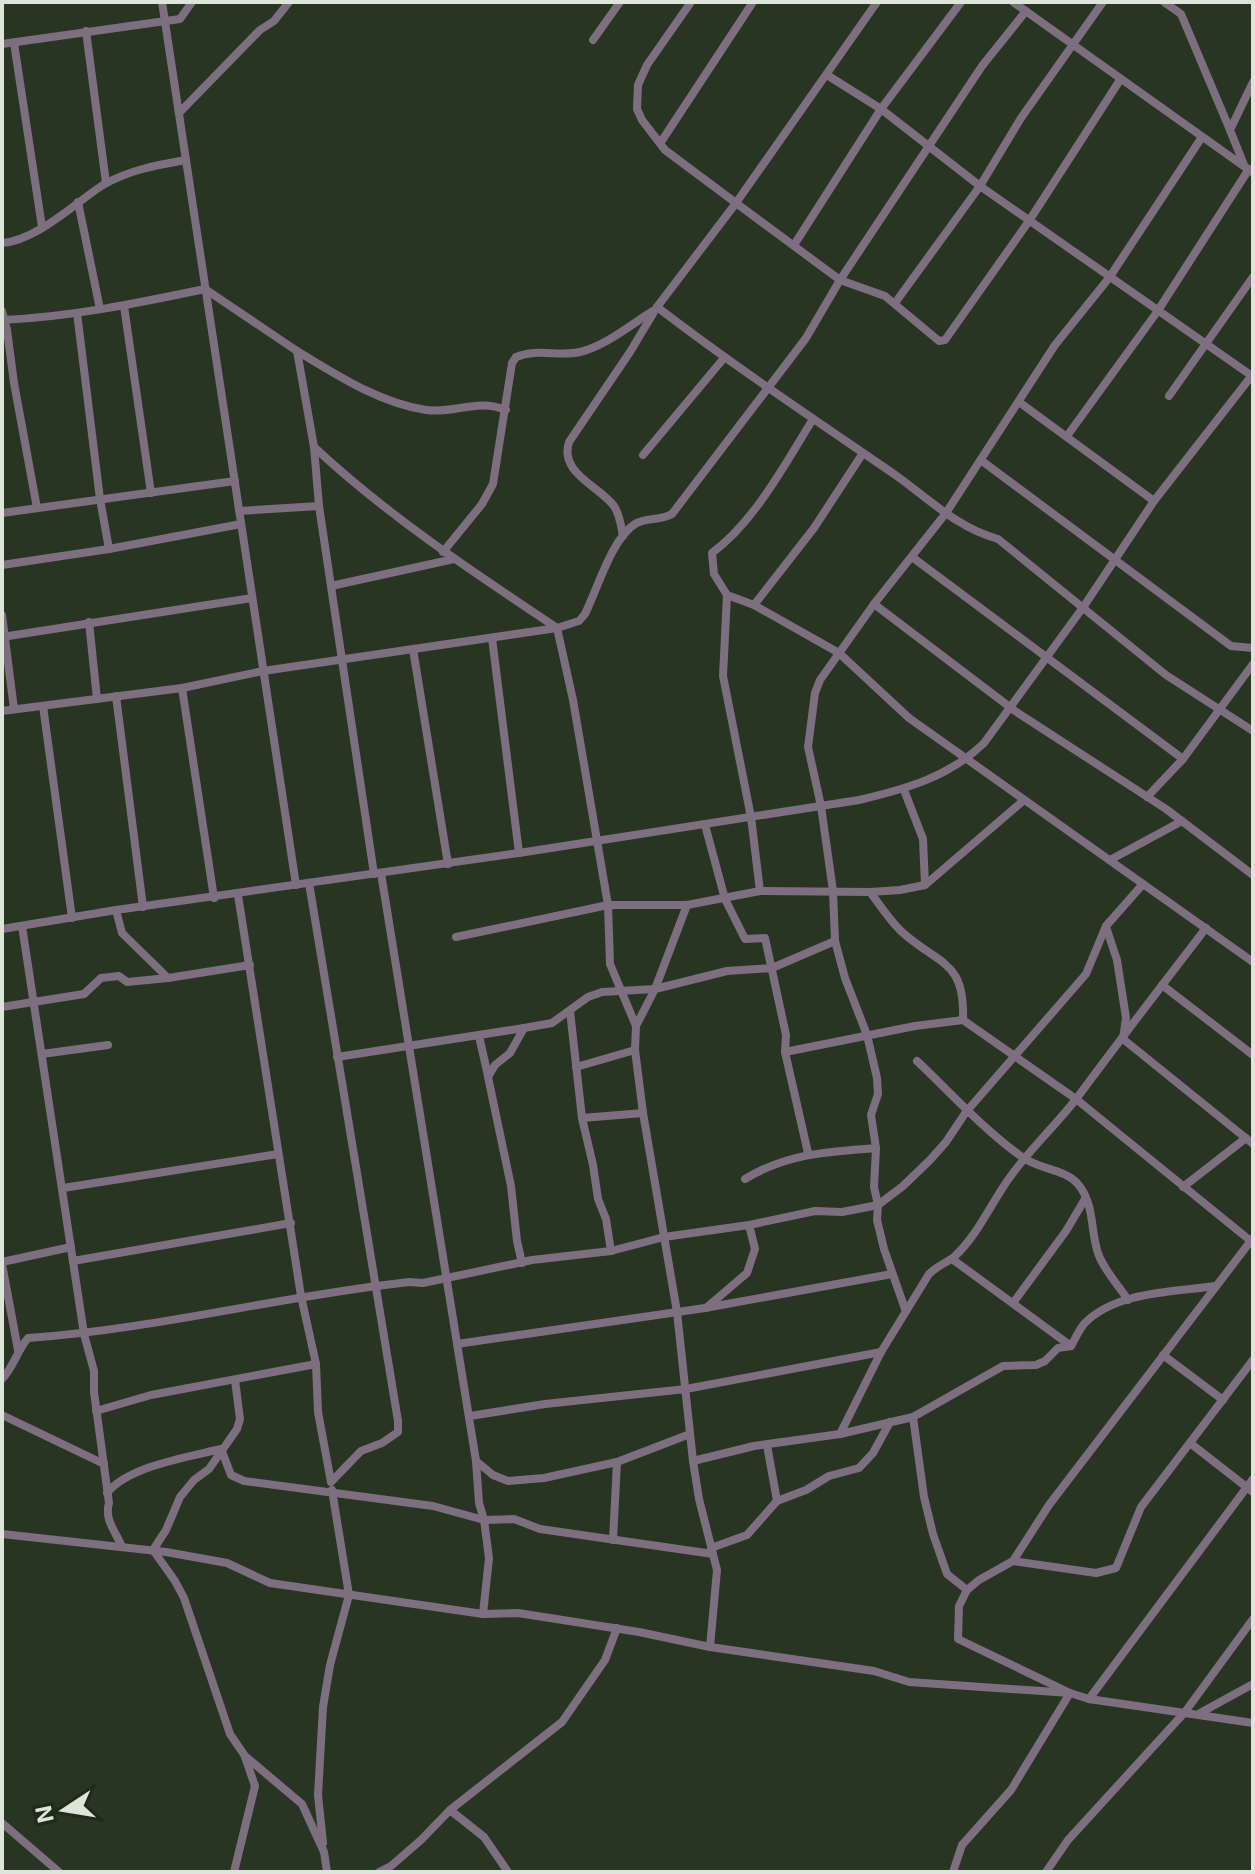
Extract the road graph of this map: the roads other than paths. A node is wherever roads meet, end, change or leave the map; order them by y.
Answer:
1 (162, 2) edge
2 (192, 2) edge
3 (289, 2) edge
4 (620, 2) edge
5 (691, 2) edge
6 (753, 2) edge
7 (877, 2) edge
8 (961, 2) edge
9 (1013, 2) edge
10 (1103, 2) edge
11 (1164, 2) edge
12 (1026, 11) junction
13 (165, 22) junction
14 (86, 31) junction
15 (593, 40) dead end
16 (14, 43) junction
17 (2, 44) edge
18 (1072, 46) junction
19 (827, 75) junction
20 (1120, 80) junction
21 (1253, 82) edge
22 (881, 109) junction
23 (179, 113) junction
24 (1230, 130) junction
25 (1202, 137) junction
26 (661, 142) junction
27 (929, 147) junction
28 (186, 160) junction
29 (1249, 169) edge
30 (106, 183) junction
31 (980, 186) junction
32 (78, 202) junction
33 (736, 203) junction
34 (1029, 221) junction
35 (42, 227) junction
36 (2, 243) edge
37 (794, 245) junction
38 (1253, 277) edge
39 (1109, 278) junction
40 (840, 280) junction
41 (205, 289) junction
42 (895, 303) junction
43 (124, 306) junction
44 (656, 308) junction
45 (100, 309) junction
46 (1157, 312) junction
47 (77, 313) junction
48 (3, 317) edge
49 (1206, 342) junction
50 (297, 351) junction
51 (724, 358) junction
52 (1252, 375) edge
53 (769, 388) junction
54 (1169, 396) dead end
55 (1019, 402) junction
56 (506, 410) junction
57 (813, 419) junction
58 (1067, 436) junction
59 (314, 447) junction
60 (863, 453) junction
61 (643, 455) dead end
62 (982, 461) junction
63 (235, 481) junction
64 (151, 493) junction
65 (100, 499) junction
66 (1154, 501) junction
67 (319, 506) junction
68 (37, 508) junction
69 (239, 511) junction
70 (2, 513) edge
71 (946, 513) junction
72 (241, 524) junction
73 (623, 536) junction
74 (109, 549) junction
75 (443, 552) junction
76 (912, 557) junction
77 (454, 559) junction
78 (1115, 560) junction
79 (2, 565) edge
80 (331, 586) junction
81 (727, 595) junction
82 (252, 598) junction
83 (874, 604) junction
84 (754, 605) junction
85 (1084, 606) junction
86 (2, 615) edge
87 (89, 622) junction
88 (557, 628) junction
89 (4, 637) edge
90 (492, 638) junction
91 (1253, 648) edge
92 (413, 649) junction
93 (839, 653) junction
94 (1047, 656) junction
95 (343, 660) junction
96 (1253, 664) edge
97 (263, 671) junction
98 (182, 688) junction
99 (116, 696) junction
100 (97, 699) junction
101 (43, 706) junction
102 (1010, 707) junction
103 (14, 709) junction
104 (2, 711) edge
105 (1219, 711) junction
106 (1253, 731) edge
107 (967, 759) junction
108 (1183, 759) junction
109 (904, 790) junction
110 (1147, 797) junction
111 (1024, 800) junction
112 (821, 806) junction
113 (751, 817) junction
114 (1182, 821) junction
115 (705, 825) junction
116 (596, 842) junction
117 (519, 853) junction
118 (1110, 860) junction
119 (448, 864) junction
120 (378, 874) junction
121 (1253, 875) edge
122 (309, 883) junction
123 (1143, 884) junction
124 (296, 885) junction
125 (925, 885) junction
126 (760, 891) junction
127 (833, 891) junction
128 (870, 892) junction
129 (238, 895) junction
130 (214, 898) junction
131 (725, 899) junction
132 (608, 905) junction
133 (687, 905) junction
134 (143, 907) junction
135 (116, 910) junction
136 (72, 918) junction
137 (22, 926) junction
138 (1106, 926) junction
139 (1206, 928) junction
140 (2, 929) edge
141 (456, 937) dead end
142 (835, 941) junction
143 (1251, 957) edge
144 (250, 965) junction
145 (772, 968) junction
146 (168, 978) junction
147 (1162, 985) junction
148 (618, 989) junction
149 (655, 989) junction
150 (34, 1001) junction
151 (2, 1007) edge
152 (570, 1011) junction
153 (963, 1020) junction
154 (636, 1026) junction
155 (524, 1028) junction
156 (867, 1035) junction
157 (479, 1036) junction
158 (1123, 1039) junction
159 (410, 1044) junction
160 (108, 1045) dead end
161 (635, 1050) junction
162 (785, 1052) junction
163 (42, 1054) junction
164 (1253, 1055) edge
165 (337, 1057) junction
166 (1015, 1058) junction
167 (917, 1061) dead end
168 (576, 1067) junction
169 (488, 1077) junction
170 (1076, 1099) junction
171 (966, 1112) junction
172 (643, 1113) junction
173 (582, 1118) junction
174 (1250, 1141) edge
175 (876, 1148) junction
176 (808, 1153) junction
177 (278, 1154) junction
178 (1024, 1159) junction
179 (745, 1179) dead end
180 (1183, 1187) junction
181 (63, 1188) junction
182 (1085, 1199) junction
183 (878, 1205) junction
184 (291, 1223) junction
185 (749, 1225) junction
186 (664, 1237) junction
187 (1252, 1240) edge
188 (71, 1247) junction
189 (611, 1251) junction
190 (952, 1259) junction
191 (73, 1261) junction
192 (2, 1263) edge
193 (522, 1263) junction
194 (892, 1274) junction
195 (446, 1278) junction
196 (374, 1286) junction
197 (1216, 1286) junction
198 (301, 1296) junction
199 (1128, 1300) junction
200 (1013, 1303) junction
201 (705, 1308) junction
202 (905, 1309) junction
203 (677, 1312) junction
204 (84, 1334) junction
205 (457, 1344) junction
206 (1071, 1346) junction
207 (18, 1350) junction
208 (881, 1352) junction
209 (1163, 1355) junction
210 (1253, 1360) edge
211 (316, 1364) junction
212 (2, 1379) edge
213 (235, 1380) junction
214 (686, 1389) junction
215 (1223, 1400) junction
216 (96, 1411) junction
217 (2, 1415) edge
218 (470, 1416) junction
219 (913, 1417) junction
220 (890, 1422) junction
221 (690, 1434) junction
222 (840, 1434) junction
223 (1190, 1443) junction
224 (767, 1445) junction
225 (221, 1449) junction
226 (476, 1461) junction
227 (693, 1461) junction
228 (617, 1462) junction
229 (104, 1464) junction
230 (331, 1482) junction
231 (1251, 1486) edge
232 (332, 1492) junction
233 (107, 1493) junction
234 (777, 1501) junction
235 (484, 1520) junction
236 (2, 1534) edge
237 (613, 1540) junction
238 (122, 1547) junction
239 (153, 1550) junction
240 (712, 1551) junction
241 (1013, 1561) junction
242 (967, 1590) junction
243 (349, 1595) junction
244 (483, 1614) junction
245 (1253, 1619) edge
246 (617, 1628) junction
247 (710, 1647) junction
248 (1253, 1684) edge
249 (1070, 1693) junction
250 (1089, 1699) junction
251 (1185, 1712) junction
252 (1200, 1714) junction
253 (1253, 1723) edge
254 (245, 1756) junction
255 (450, 1810) junction
256 (2, 1823) edge
257 (324, 1852) junction
258 (392, 1869) edge
259 (59, 1872) edge
260 (234, 1872) edge
261 (327, 1872) edge
262 (379, 1872) edge
263 (508, 1872) edge
264 (953, 1872) edge
265 (1046, 1872) edge

1 - 13 street
2 - 13 street
3 - 23 street
4 - 15 street
5 - 26 street
6 - 26 street
7 - 19 street
8 - 22 street
9 - 12 street
10 - 18 street
11 - 24 street
12 - 18 street
12 - 27 street
13 - 14 street
13 - 23 street
14 - 16 street
14 - 30 street
16 - 17 street
16 - 35 street
18 - 20 street
18 - 31 street
19 - 22 street
19 - 33 street
20 - 25 street
20 - 34 street
21 - 24 street
22 - 27 street
22 - 37 street
23 - 28 street
24 - 29 street
25 - 29 street
25 - 39 street
26 - 33 street
27 - 31 street
27 - 40 street
28 - 30 street
28 - 41 street
29 - 46 street
30 - 32 street
31 - 34 street
31 - 42 street
32 - 35 street
32 - 45 street
33 - 37 street
33 - 44 street
34 - 39 street
34 - 42 street
35 - 36 street
37 - 40 street
38 - 49 street
39 - 46 street
39 - 55 street
40 - 42 street
40 - 53 street
41 - 43 street
41 - 50 street
41 - 63 street
43 - 45 street
43 - 64 street
44 - 51 street
44 - 56 street
44 - 73 street
45 - 47 street
46 - 49 street
46 - 58 street
47 - 48 street
47 - 65 street
48 - 68 street
49 - 52 street
49 - 54 street
50 - 56 street
50 - 59 street
51 - 53 street
51 - 61 street
52 - 66 street
53 - 57 street
53 - 73 street
55 - 58 street
55 - 62 street
56 - 75 street
57 - 60 street
57 - 81 street
58 - 66 street
59 - 67 street
59 - 75 street
60 - 71 street
60 - 84 street
62 - 71 street
62 - 78 street
63 - 64 street
63 - 69 street
64 - 65 street
65 - 68 street
65 - 74 street
66 - 78 street
67 - 69 street
67 - 80 street
68 - 70 street
69 - 72 street
71 - 76 street
71 - 85 street
72 - 74 street
72 - 82 street
73 - 88 street
74 - 79 street
75 - 77 street
76 - 83 street
76 - 94 street
77 - 80 street
77 - 88 street
78 - 85 street
78 - 91 street
80 - 95 street
81 - 84 street
81 - 113 street
82 - 87 street
82 - 97 street
83 - 93 street
83 - 102 street
84 - 93 street
85 - 94 street
85 - 105 street
86 - 89 street
87 - 89 street
87 - 100 street
88 - 90 street
88 - 116 street
89 - 103 street
90 - 92 street
90 - 117 street
92 - 95 street
92 - 119 street
93 - 107 street
93 - 112 street
94 - 102 street
94 - 108 street
95 - 97 street
95 - 120 street
96 - 105 street
97 - 98 street
97 - 124 street
98 - 99 street
98 - 130 street
99 - 100 street
99 - 134 street
100 - 101 street
101 - 103 street
101 - 136 street
102 - 107 street
102 - 110 street
103 - 104 street
105 - 106 street
105 - 108 street
107 - 109 street
107 - 111 street
108 - 110 street
109 - 112 street
109 - 125 street
110 - 114 street
111 - 118 street
111 - 125 street
112 - 113 street
112 - 127 street
113 - 115 street
113 - 126 street
114 - 118 street
114 - 121 street
115 - 116 street
115 - 131 street
116 - 117 street
116 - 132 street
117 - 119 street
118 - 123 street
119 - 120 street
120 - 122 street
120 - 159 street
122 - 124 street
122 - 165 street
123 - 138 street
123 - 139 street
124 - 129 street
125 - 128 street
126 - 127 street
126 - 131 street
127 - 128 street
127 - 142 street
128 - 153 street
129 - 130 street
129 - 144 street
130 - 134 street
131 - 133 street
131 - 145 street
132 - 133 street
132 - 141 street
132 - 148 street
133 - 149 street
134 - 135 street
135 - 136 street
135 - 146 street
136 - 137 street
137 - 140 street
137 - 150 street
138 - 158 street
138 - 166 street
139 - 143 street
139 - 147 street
142 - 145 street
142 - 156 street
144 - 146 street
144 - 177 street
145 - 149 street
145 - 162 street
146 - 150 street
147 - 158 street
147 - 164 street
148 - 149 street
148 - 152 street
148 - 154 street
149 - 154 street
150 - 151 street
150 - 163 street
152 - 155 street
152 - 168 street
153 - 156 street
153 - 166 street
154 - 161 street
155 - 157 street
155 - 169 street
156 - 162 street
156 - 175 street
157 - 159 street
157 - 169 street
158 - 170 street
158 - 174 street
159 - 165 street
159 - 195 street
160 - 163 street
161 - 168 street
161 - 172 street
162 - 176 street
163 - 181 street
165 - 196 street
166 - 170 street
166 - 171 street
167 - 171 street
168 - 173 street
169 - 193 street
170 - 178 street
170 - 180 street
171 - 178 street
171 - 183 street
172 - 173 street
172 - 186 street
173 - 189 street
174 - 180 street
175 - 176 street
175 - 183 street
176 - 179 street
177 - 181 street
177 - 184 street
178 - 182 street
178 - 190 street
180 - 187 street
181 - 188 street
182 - 199 street
182 - 200 street
183 - 185 street
183 - 194 street
184 - 191 street
184 - 198 street
185 - 186 street
185 - 201 street
186 - 189 street
186 - 203 street
187 - 197 street
188 - 191 street
188 - 192 street
189 - 193 street
190 - 200 street
190 - 202 street
191 - 204 street
192 - 207 street
193 - 195 street
194 - 201 street
194 - 202 street
195 - 196 street
195 - 205 street
196 - 198 street
196 - 230 street
197 - 199 street
197 - 209 street
198 - 204 street
198 - 211 street
199 - 206 street
200 - 206 street
201 - 203 street
202 - 208 street
203 - 205 street
203 - 214 street
204 - 207 street
204 - 216 street
205 - 218 street
206 - 219 street
207 - 212 street
208 - 214 street
208 - 222 street
209 - 215 street
209 - 241 street
210 - 215 street
211 - 213 street
211 - 230 street
213 - 216 street
213 - 225 street
214 - 218 street
214 - 221 street
215 - 223 street
216 - 229 street
217 - 229 street
218 - 226 street
219 - 220 street
219 - 242 street
220 - 222 street
220 - 234 street
221 - 227 street
221 - 228 street
222 - 224 street
223 - 231 street
223 - 241 street
224 - 227 street
224 - 234 street
225 - 232 street
225 - 233 street
225 - 239 street
226 - 228 street
226 - 235 street
227 - 240 street
228 - 237 street
229 - 233 street
230 - 232 street
231 - 250 street
232 - 235 street
232 - 243 street
233 - 238 street
234 - 240 street
235 - 237 street
235 - 244 street
236 - 238 street
237 - 240 street
238 - 239 street
239 - 243 street
239 - 254 street
240 - 247 street
241 - 242 street
242 - 249 street
243 - 244 street
243 - 257 street
244 - 246 street
245 - 251 street
246 - 247 street
246 - 255 street
247 - 249 street
248 - 252 street
249 - 250 street
249 - 264 street
250 - 251 street
251 - 252 street
251 - 265 street
252 - 253 street
254 - 257 street
254 - 260 street
255 - 258 street
255 - 263 street
256 - 259 street
257 - 261 street
258 - 262 street

